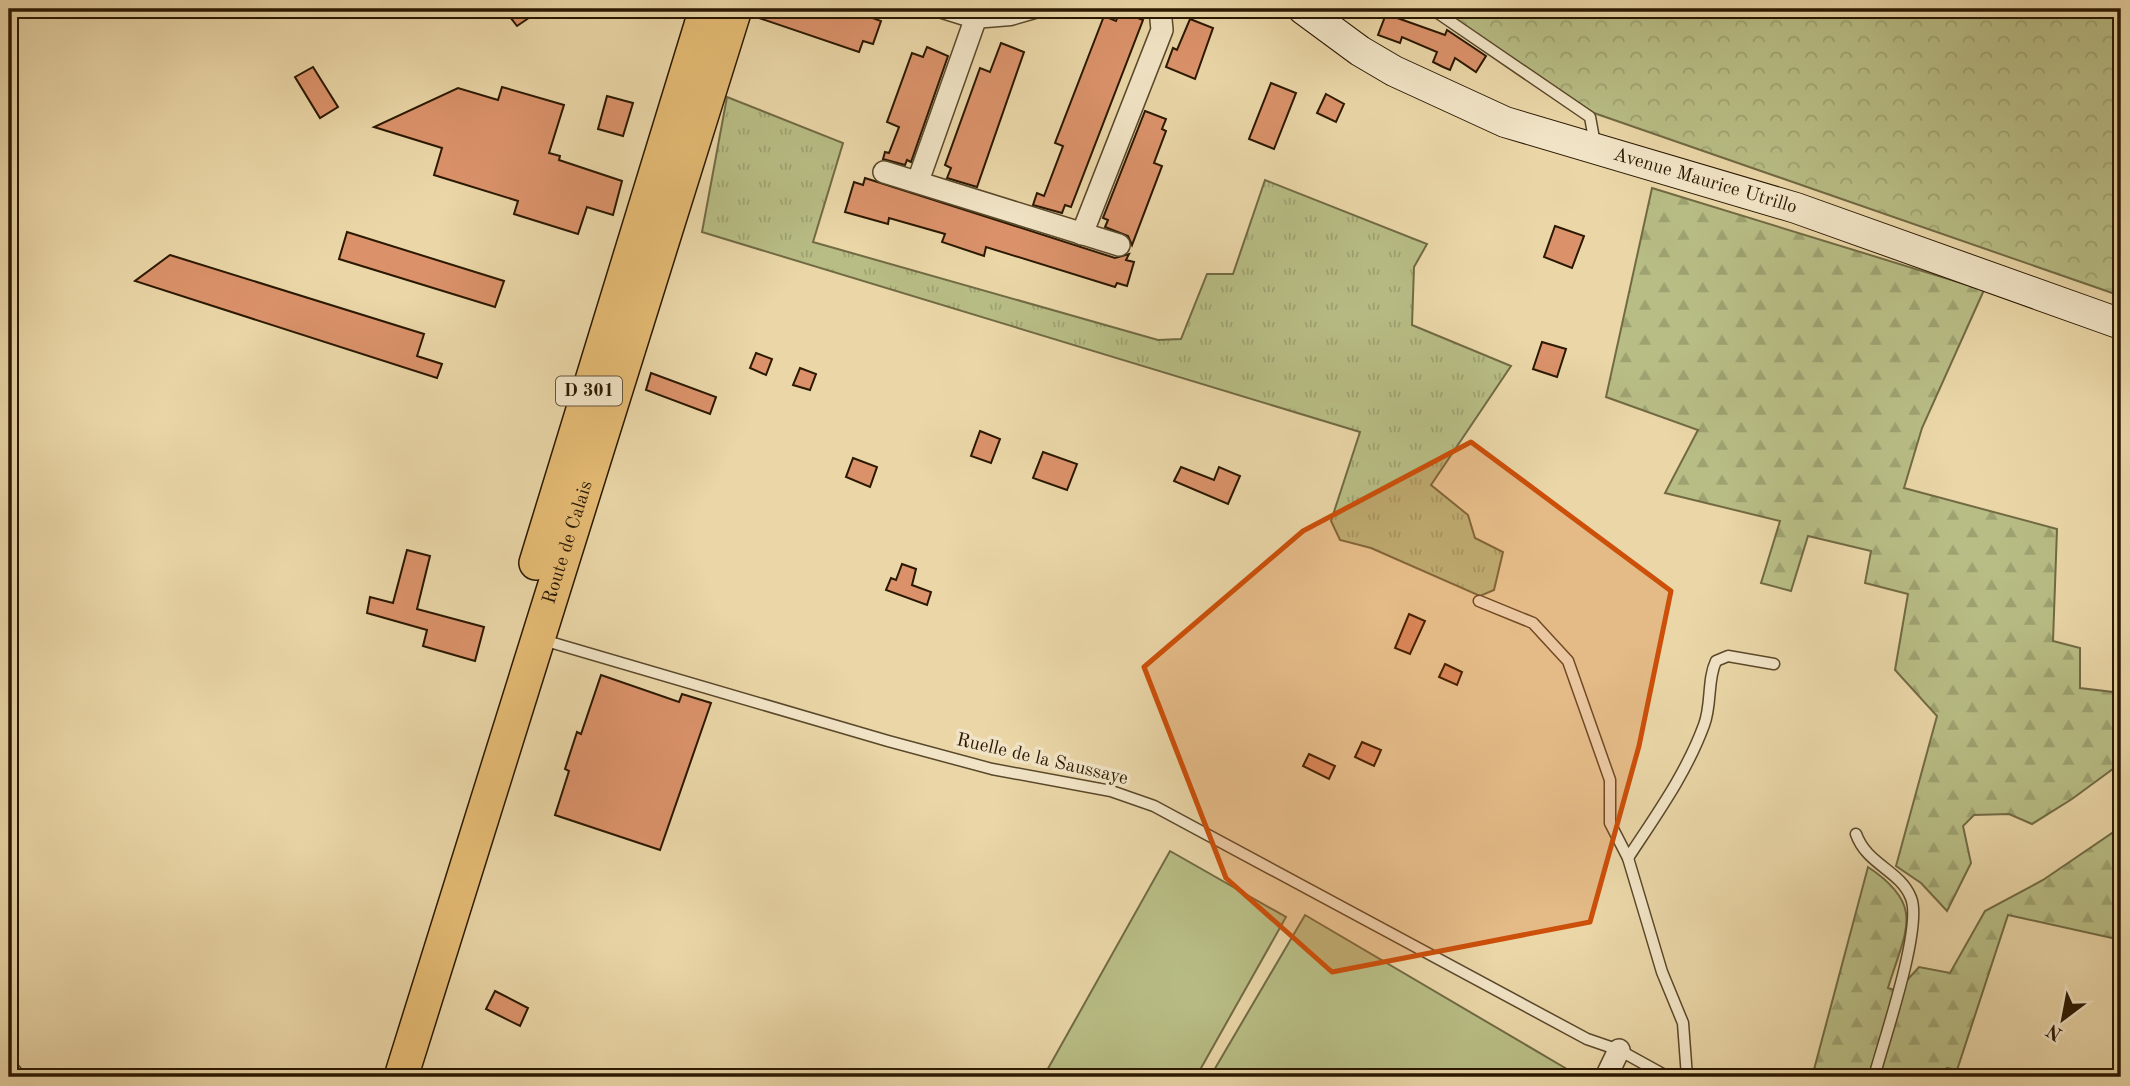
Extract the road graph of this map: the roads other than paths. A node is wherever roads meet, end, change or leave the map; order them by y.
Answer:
1 (706, 9) edge
2 (735, 9) edge
3 (929, 9) edge
4 (1049, 9) edge
5 (1160, 9) edge
6 (1303, 9) edge
7 (1432, 9) edge
8 (974, 23) junction
9 (1595, 150) junction
10 (884, 172) dead end
11 (918, 181) junction
12 (1082, 234) junction
13 (1119, 245) dead end
14 (2121, 324) edge
15 (1479, 601) dead end
16 (537, 638) junction
17 (1774, 664) dead end
18 (1856, 834) dead end
19 (1628, 858) junction
20 (1619, 1050) junction
21 (9, 1063) edge
22 (21, 1077) edge
23 (377, 1077) edge
24 (401, 1077) edge
25 (1606, 1077) edge
26 (1668, 1077) edge
27 (1687, 1077) edge
28 (1874, 1077) edge

1 - 23 main road, Route de Calais / D 301
2 - 16 main road, Route de Calais / D 301
3 - 8 lane
4 - 8 lane
5 - 12 street
6 - 9 main road, Avenue Maurice Utrillo
7 - 9 lane
8 - 11 street
9 - 14 main road, Avenue Maurice Utrillo
10 - 11 street
11 - 12 street
12 - 13 street
15 - 19 lane
16 - 20 lane, Ruelle de la Saussaye
16 - 24 main road, Route de Calais / D 301
17 - 19 lane
18 - 28 lane
19 - 27 lane
20 - 25 street
20 - 26 lane, Ruelle de la Saussaye
21 - 22 lane

